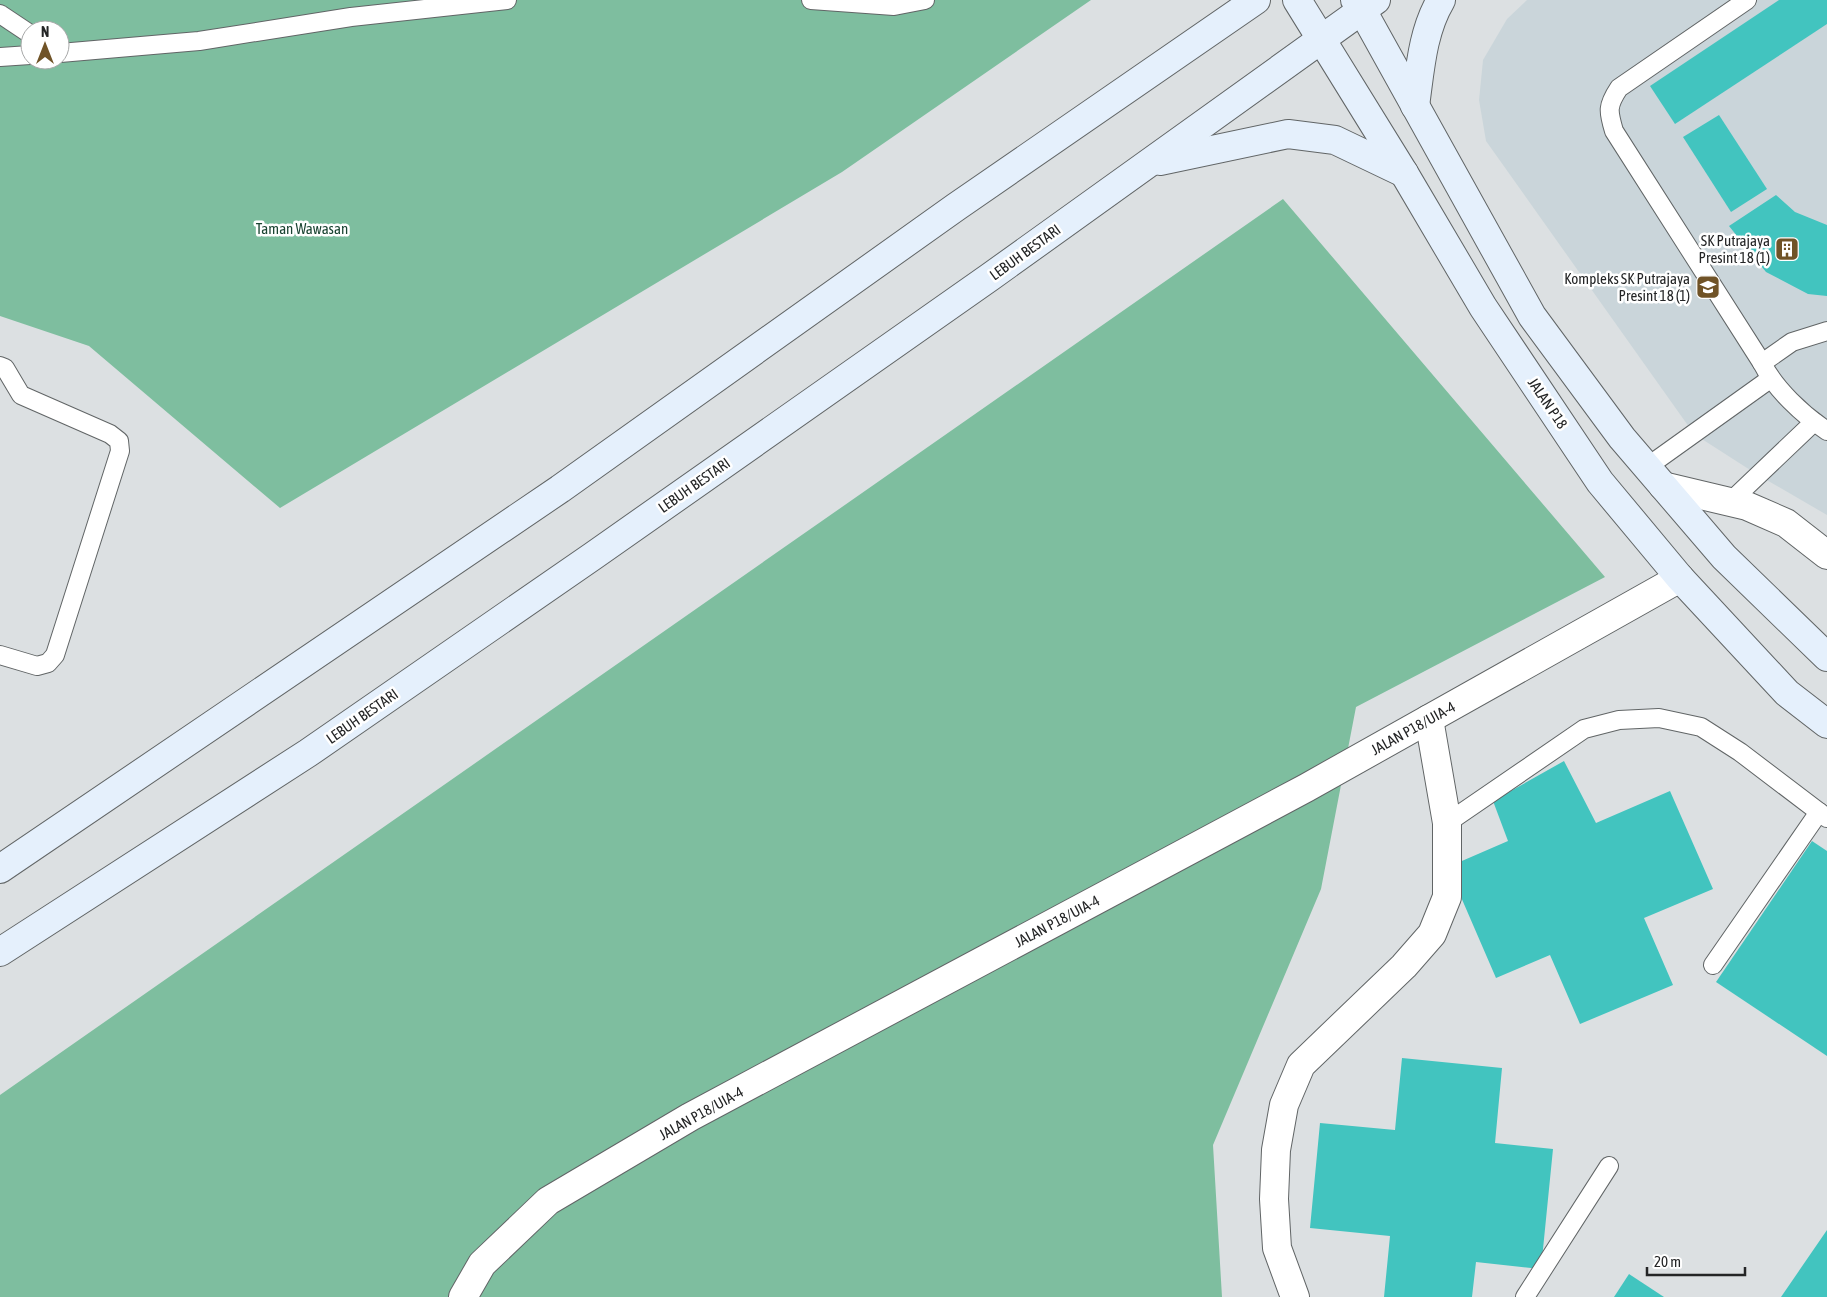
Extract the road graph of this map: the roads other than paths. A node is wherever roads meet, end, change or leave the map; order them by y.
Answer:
1 (507, 0) edge
2 (811, 0) edge
3 (925, 0) edge
4 (1256, 0) edge
5 (1297, 0) edge
6 (1441, 0) edge
7 (1747, 0) edge
8 (1364, 3) edge
9 (0, 14) edge
10 (20, 27) edge
11 (1321, 40) junction
12 (70, 48) edge
13 (70, 51) edge
14 (79, 51) junction
15 (20, 55) edge
16 (0, 56) edge
17 (1415, 106) junction
18 (1148, 164) junction
19 (1404, 173) junction
20 (1827, 331) edge
21 (0, 366) edge
22 (1766, 371) junction
23 (1820, 427) edge
24 (1655, 477) junction
25 (1730, 502) junction
26 (1827, 555) edge
27 (1680, 578) junction
28 (0, 655) edge
29 (1827, 657) edge
30 (1429, 718) junction
31 (1827, 724) edge
32 (1823, 815) edge
33 (1447, 823) junction
34 (0, 869) edge
35 (0, 952) edge
36 (1713, 965) dead end
37 (1609, 1166) dead end
38 (463, 1297) edge
39 (1295, 1297) edge
40 (1525, 1297) edge

1 - 14 lane
2 - 3 lane
4 - 34 main road
5 - 11 main road, JALAN P18
6 - 17 main road
7 - 22 lane
8 - 11 main road, LEBUH BESTARI
8 - 17 main road
9 - 10 lane
11 - 18 main road, LEBUH BESTARI
11 - 19 main road, JALAN P18
12 - 14 lane
13 - 14 lane
15 - 16 lane
17 - 24 main road
18 - 19 main road
18 - 35 main road, LEBUH BESTARI
19 - 27 main road, JALAN P18
20 - 22 lane
21 - 28 lane
22 - 23 lane
22 - 24 lane
23 - 25 lane
24 - 25 street
24 - 29 main road
25 - 26 street
27 - 30 street, JALAN P18/UIA-4
27 - 31 main road, JALAN P18
30 - 33 street
30 - 38 street, JALAN P18/UIA-4
32 - 33 lane
32 - 36 lane
33 - 39 street
37 - 40 lane

